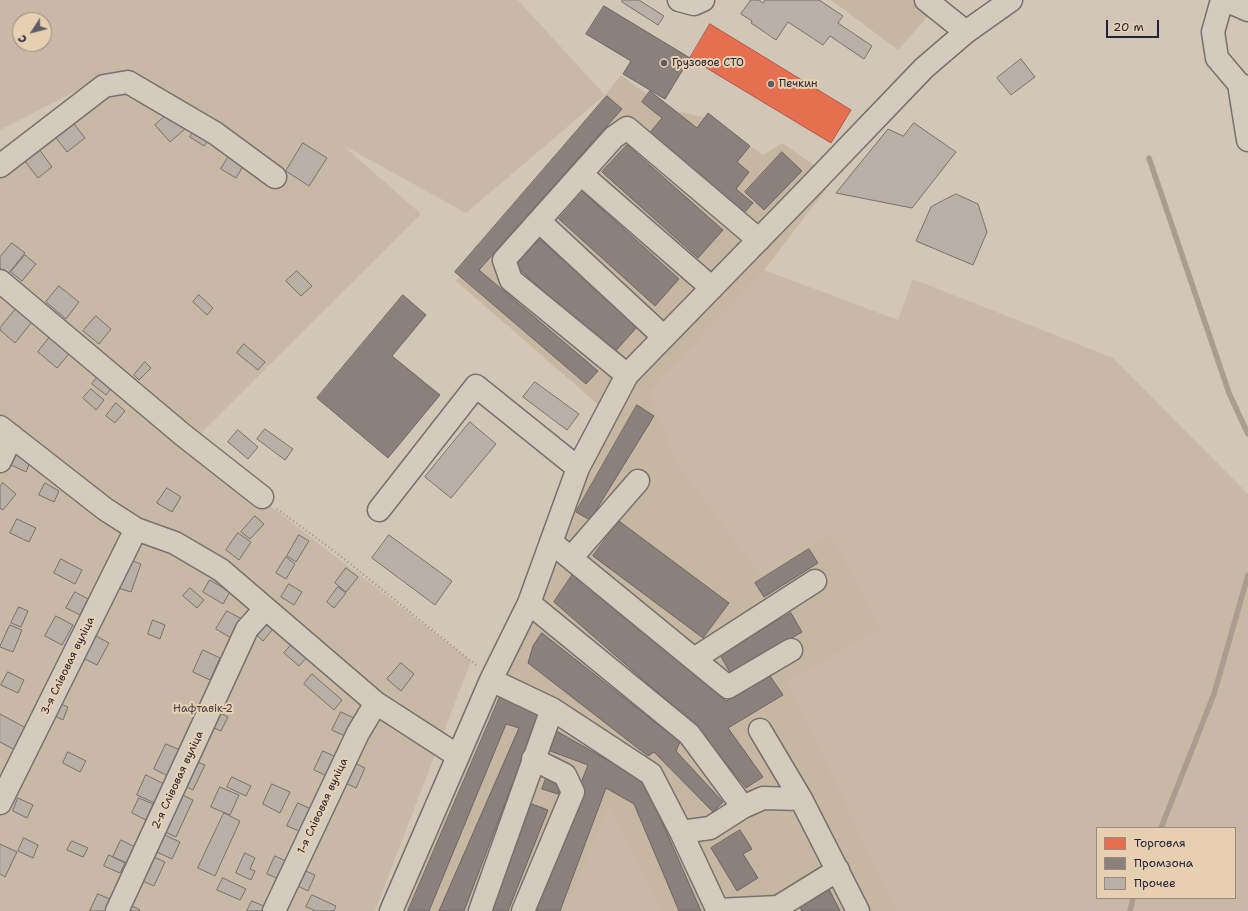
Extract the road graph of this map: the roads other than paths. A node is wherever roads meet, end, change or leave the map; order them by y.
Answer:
1 (679, 0) edge
2 (703, 0) edge
3 (926, 0) edge
4 (1010, 0) edge
5 (1222, 0) edge
6 (1225, 0) edge
7 (1248, 10) edge
8 (966, 32) junction
9 (1243, 86) edge
10 (1248, 140) edge
11 (0, 166) edge
12 (581, 174) junction
13 (275, 177) dead end
14 (539, 221) junction
15 (759, 240) junction
16 (0, 281) edge
17 (712, 288) junction
18 (664, 336) junction
19 (627, 375) junction
20 (6, 432) edge
21 (0, 461) edge
22 (578, 468) junction
23 (638, 481) dead end
24 (262, 498) road end
25 (379, 510) dead end
26 (136, 529) junction
27 (551, 542) junction
28 (571, 558) junction
29 (815, 581) dead end
30 (528, 603) junction
31 (266, 609) junction
32 (791, 650) dead end
33 (694, 659) junction
34 (491, 680) junction
35 (376, 703) junction
36 (552, 709) junction
37 (760, 730) dead end
38 (458, 756) junction
39 (533, 760) junction
40 (801, 799) junction
41 (0, 803) edge
42 (743, 807) junction
43 (681, 832) junction
44 (838, 870) junction
45 (779, 909) edge
46 (718, 910) edge
47 (117, 911) edge
48 (274, 911) edge
49 (391, 911) edge
50 (480, 911) edge
51 (523, 911) edge
52 (858, 911) edge

1 - 2 street
3 - 8 street
4 - 8 street
5 - 9 street
6 - 7 street
8 - 15 street
9 - 10 street
11 - 13 street
12 - 14 street
12 - 15 street
12 - 17 street
14 - 18 street
14 - 19 street
15 - 17 street
16 - 24 street
17 - 18 street
18 - 19 street
19 - 22 street
20 - 21 street
20 - 26 street
22 - 25 street
22 - 27 street
23 - 28 street
26 - 31 street
26 - 41 street, 3-я Слівовая вуліца
27 - 28 street
27 - 30 street
28 - 33 street
29 - 33 street
30 - 34 street
30 - 42 street
31 - 35 street
31 - 47 street, 2-я Слівовая вуліца
32 - 33 street
34 - 36 street
34 - 38 street
35 - 38 street
35 - 48 street, 1-я Слівовая вуліца
36 - 39 street
36 - 43 street
37 - 40 street
38 - 49 street
39 - 50 street
39 - 51 street
40 - 42 street
40 - 44 street
42 - 43 street
43 - 46 street
44 - 45 street
44 - 52 street
45 - 46 street

